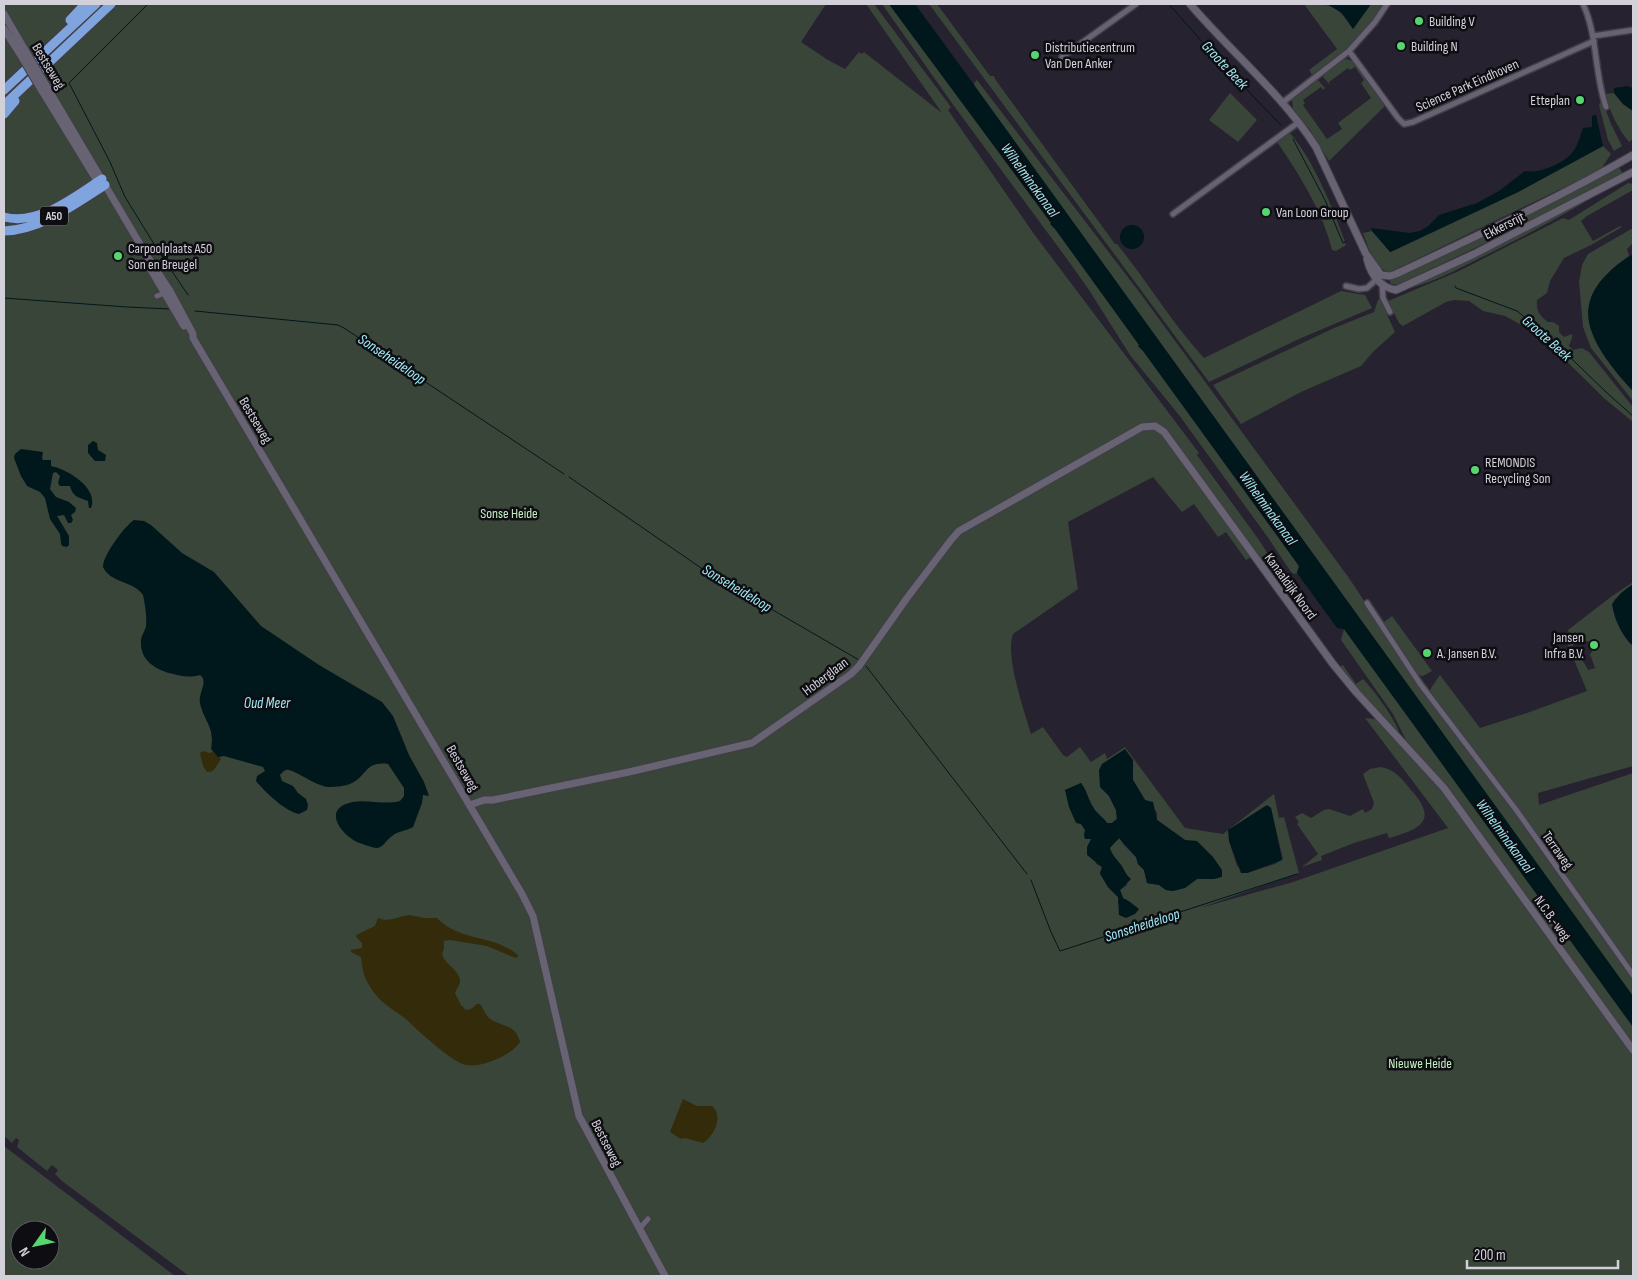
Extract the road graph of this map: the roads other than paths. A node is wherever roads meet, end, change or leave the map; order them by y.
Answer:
1 (85, 4) edge
2 (96, 4) edge
3 (110, 4) edge
4 (1136, 4) edge
5 (1190, 4) edge
6 (1387, 4) edge
7 (1583, 4) edge
8 (4, 14) edge
9 (4, 29) edge
10 (1633, 30) edge
11 (1594, 38) junction
12 (1349, 50) junction
13 (23, 52) junction
14 (1062, 57) dead end
15 (26, 71) junction
16 (37, 74) junction
17 (4, 90) edge
18 (1282, 103) junction
19 (4, 105) edge
20 (1606, 107) dead end
21 (4, 114) edge
22 (1299, 122) junction
23 (1632, 158) edge
24 (1633, 172) edge
25 (102, 184) junction
26 (1173, 214) dead end
27 (4, 217) edge
28 (4, 231) edge
29 (1379, 277) junction
30 (1346, 286) dead end
31 (1382, 286) junction
32 (167, 292) junction
33 (157, 296) dead end
34 (1390, 312) dead end
35 (1155, 426) joint
36 (1367, 603) dead end
37 (1414, 755) joint
38 (470, 805) junction
39 (1633, 975) edge
40 (1633, 1050) edge
41 (648, 1219) dead end
42 (639, 1229) junction
43 (665, 1276) edge

1 - 15 highway
2 - 15 highway
3 - 16 highway
4 - 14 street
5 - 18 main road
6 - 12 street
7 - 11 street
8 - 13 main road, Bestseweg
9 - 13 main road, Bestseweg
10 - 11 street
11 - 12 street, Science Park Eindhoven
11 - 20 street
12 - 18 street
13 - 25 main road, Bestseweg, bridge
15 - 17 highway
16 - 19 highway
16 - 21 highway
18 - 22 main road
22 - 26 street
22 - 29 main road
23 - 29 main road, Ekkersrijt
24 - 31 main road, Ekkersrijt
25 - 27 highway, A50
25 - 28 highway, A50
25 - 32 main road, Bestseweg
25 - 32 main road, Bestseweg
29 - 30 street
29 - 31 main road
31 - 34 street
32 - 33 street
32 - 38 main road, Bestseweg
35 - 37 main road, Kanaaldijk Noord
35 - 38 main road, Hoberglaan
36 - 39 street, Terraweg
37 - 40 main road, N.C.B.-weg
38 - 42 main road, Bestseweg
41 - 42 street
42 - 43 main road, Bestseweg

